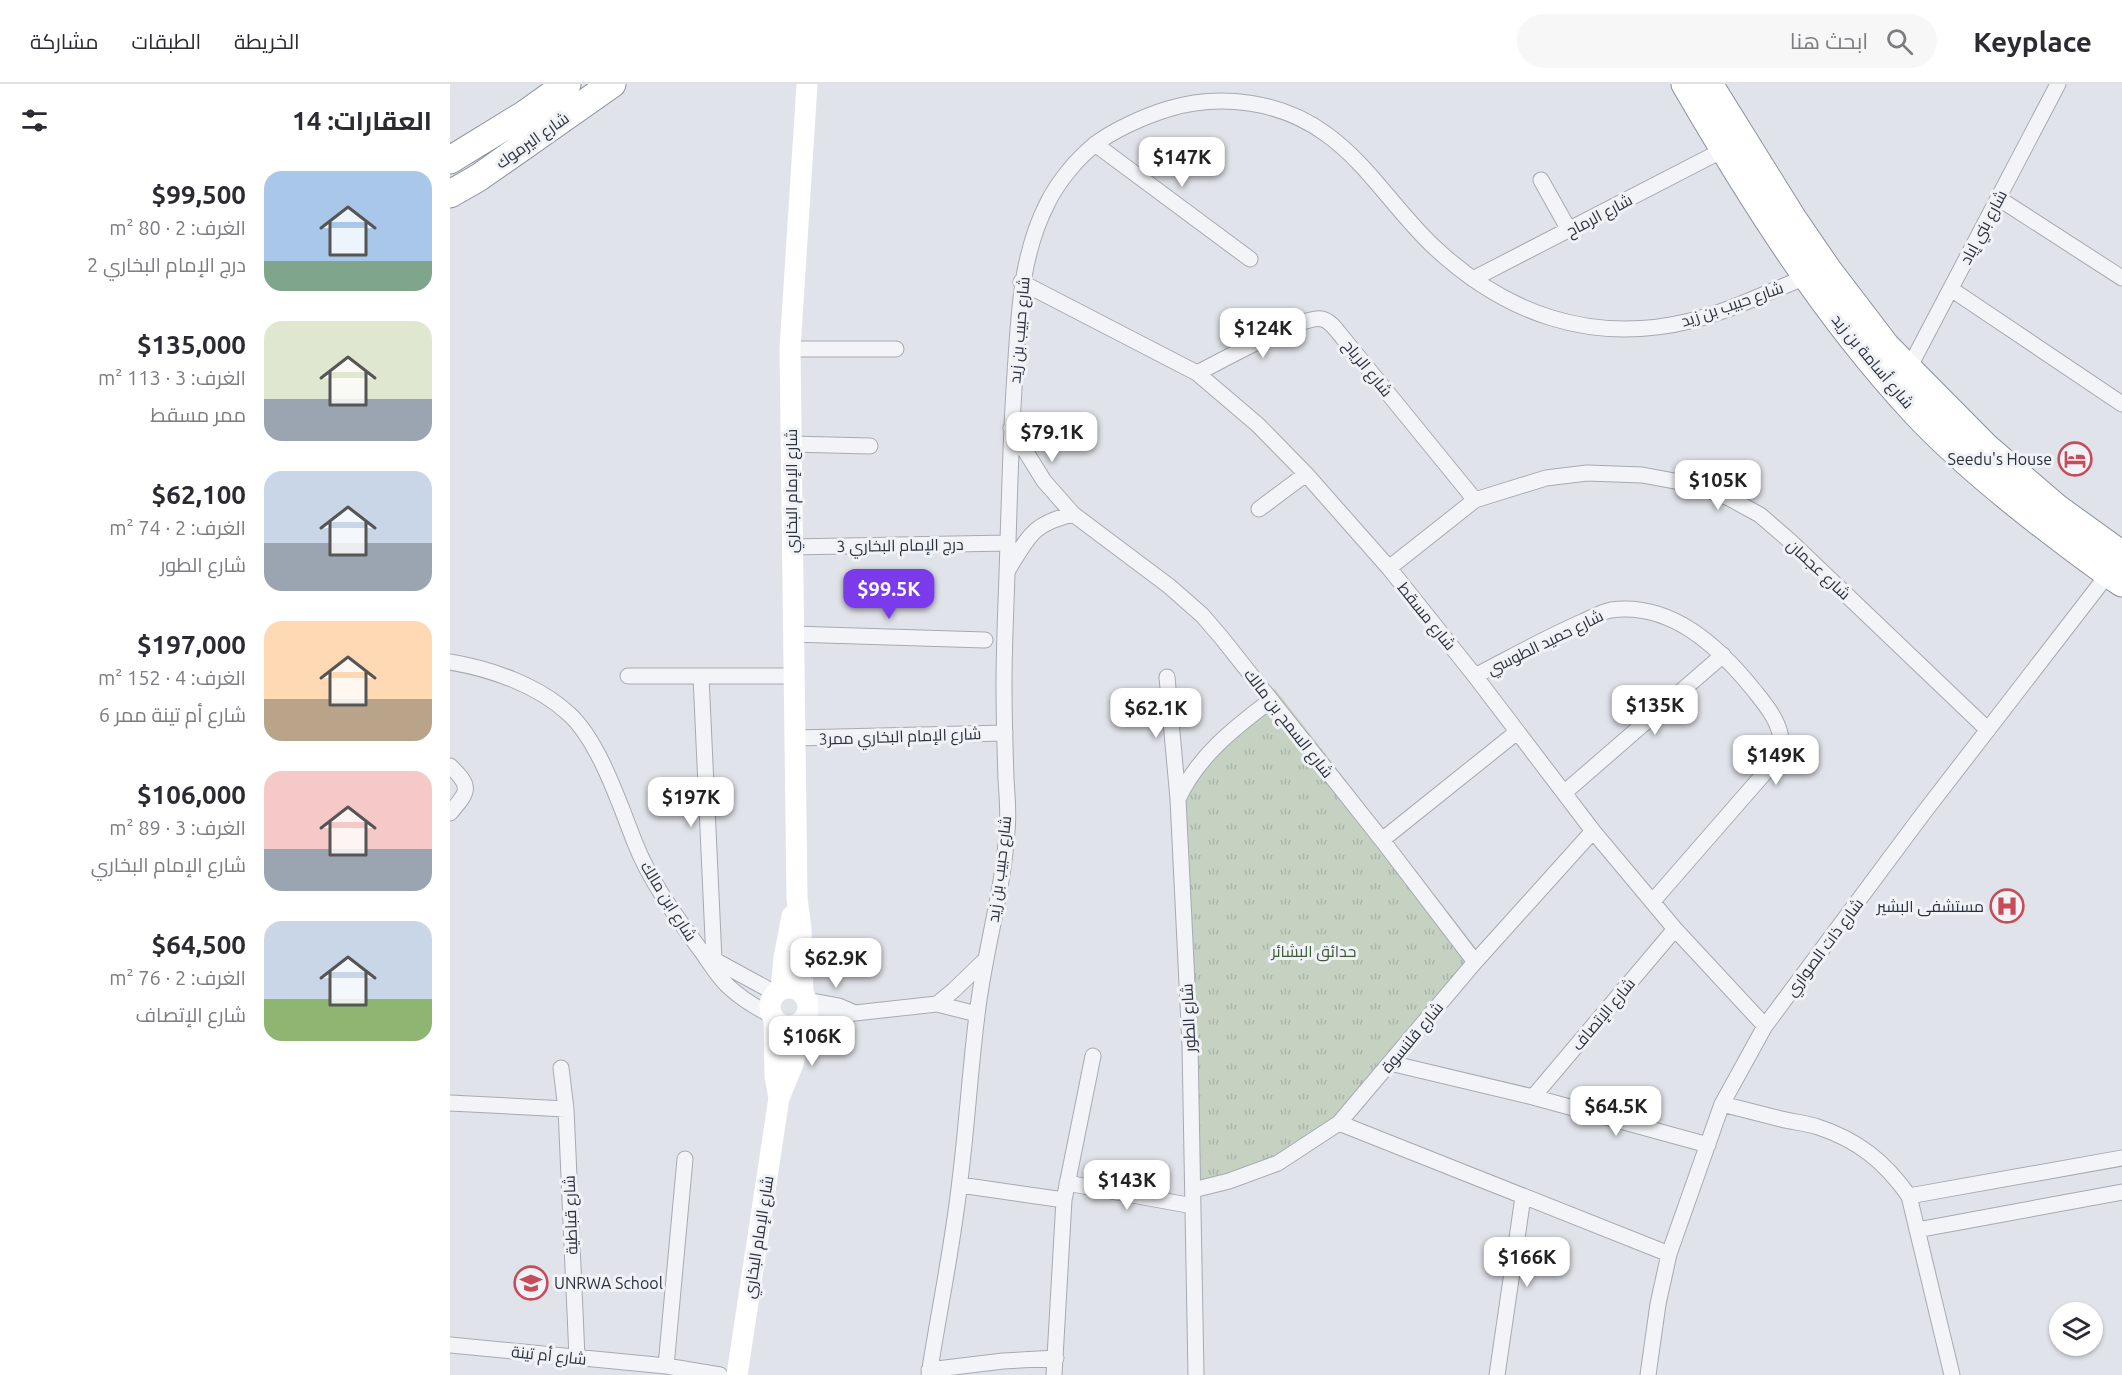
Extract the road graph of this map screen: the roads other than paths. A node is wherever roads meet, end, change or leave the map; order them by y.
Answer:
1 (567, 84) edge
2 (612, 84) edge
3 (807, 84) edge
4 (1685, 84) edge
5 (1710, 84) edge
6 (2058, 84) edge
7 (1095, 144) junction
8 (1723, 150) junction
9 (450, 160) edge
10 (1541, 180) dead end
11 (450, 194) edge
12 (1998, 198) junction
13 (1569, 230) junction
14 (1250, 259) dead end
15 (1806, 278) junction
16 (2122, 278) edge
17 (1473, 279) junction
18 (1021, 282) junction
19 (1951, 289) junction
20 (790, 349) junction
21 (896, 349) dead end
22 (1908, 370) junction
23 (1197, 373) junction
24 (2122, 404) edge
25 (1011, 428) junction
26 (790, 444) junction
27 (870, 446) dead end
28 (1306, 474) junction
29 (1475, 500) junction
30 (1258, 509) dead end
31 (1073, 514) junction
32 (1008, 543) junction
33 (791, 547) junction
34 (1389, 568) junction
35 (2118, 570) edge
36 (1007, 571) junction
37 (792, 634) junction
38 (985, 640) dead end
39 (1723, 655) junction
40 (450, 662) edge
41 (628, 676) dead end
42 (794, 676) junction
43 (1475, 676) junction
44 (700, 677) junction
45 (1167, 677) dead end
46 (1271, 700) junction
47 (1988, 730) junction
48 (1517, 732) junction
49 (1005, 733) junction
50 (796, 738) junction
51 (450, 766) edge
52 (1565, 792) junction
53 (1178, 799) junction
54 (450, 813) edge
55 (1593, 831) junction
56 (1382, 840) junction
57 (796, 898) junction
58 (1653, 901) junction
59 (1675, 929) junction
60 (985, 960) junction
61 (1475, 962) junction
62 (716, 967) junction
63 (778, 991) junction
64 (937, 1004) junction
65 (804, 1008) junction
66 (977, 1014) junction
67 (773, 1017) junction
68 (1766, 1026) junction
69 (1093, 1056) dead end
70 (1390, 1064) junction
71 (561, 1068) dead end
72 (1533, 1097) junction
73 (779, 1098) junction
74 (450, 1103) edge
75 (1722, 1104) junction
76 (566, 1109) junction
77 (1340, 1124) junction
78 (1708, 1145) junction
79 (2122, 1158) edge
80 (686, 1159) dead end
81 (1067, 1183) junction
82 (960, 1185) junction
83 (1193, 1190) junction
84 (2122, 1192) edge
85 (1909, 1196) junction
86 (1523, 1197) junction
87 (1064, 1200) junction
88 (1194, 1206) junction
89 (1917, 1230) junction
90 (1670, 1254) junction
91 (450, 1345) edge
92 (577, 1357) junction
93 (1056, 1358) junction
94 (666, 1366) junction
95 (929, 1373) edge
96 (720, 1375) edge
97 (737, 1375) edge
98 (1054, 1375) edge
99 (1196, 1375) edge
100 (1497, 1375) edge
101 (1648, 1375) edge
102 (1952, 1375) edge

1 - 9 highway, شارع اليرموك
2 - 11 highway, شارع اليرموك
3 - 20 street, شارع الإمام البخاري
4 - 8 highway, شارع أسامة بن زيد
5 - 22 highway, شارع أسامة بن زيد
6 - 12 street, شارع بني إياد
7 - 14 street
7 - 17 street, شارع حبيب بن زيد
7 - 18 street, شارع حبيب بن زيد
8 - 13 street, شارع الرماح
8 - 15 highway, شارع أسامة بن زيد
10 - 13 street
12 - 16 street
12 - 19 street, شارع بني إياد
13 - 17 street, شارع الرماح
15 - 17 street, شارع حبيب بن زيد
15 - 35 highway, شارع أسامة بن زيد
18 - 23 street, شارع مسقط
18 - 25 street, شارع حبيب بن زيد
19 - 22 street, شارع بني إياد
19 - 24 street
20 - 21 street
20 - 26 street, شارع الإمام البخاري
22 - 35 highway, شارع أسامة بن زيد
23 - 28 street, شارع مسقط
23 - 29 street, شارع الرياح
25 - 31 street, شارع السمح بن مالك
25 - 32 street, شارع حبيب بن زيد
26 - 27 street
26 - 33 street, شارع الإمام البخاري
28 - 30 street
28 - 34 street, شارع مسقط
29 - 34 street, شارع عجمان
29 - 47 street, شارع عجمان
31 - 36 street
31 - 46 street, شارع السمح بن مالك
32 - 33 street, درج الإمام البخاري 3
32 - 36 street, شارع حبيب بن زيد
33 - 37 street, شارع الإمام البخاري
34 - 43 street, شارع مسقط
35 - 47 street, شارع ذات الصواري
36 - 49 street, شارع حبيب بن زيد
37 - 38 street
37 - 42 street, شارع الإمام البخاري
39 - 43 street, شارع حميد الطوسي
39 - 52 street
39 - 58 street, شارع حميد الطوسي
40 - 62 street, شارع ابن مالك
41 - 44 street
42 - 44 street
42 - 50 street, شارع الإمام البخاري
43 - 48 street, شارع مسقط
44 - 62 street
45 - 53 street, شارع الطور
46 - 53 street
46 - 56 street, شارع السمح بن مالك
47 - 68 street, شارع ذات الصواري
48 - 52 street, شارع مسقط
48 - 56 street
49 - 50 street, شارع الإمام البخاري ممر3
49 - 60 street, شارع حبيب بن زيد
50 - 57 street, شارع الإمام البخاري
51 - 54 street
52 - 55 street, شارع مسقط
53 - 83 street, شارع الطور
55 - 58 street, شارع مسقط
55 - 61 street, شارع قلنسوة
56 - 61 street, شارع السمح بن مالك
57 - 63 street, شارع الإمام البخاري
57 - 65 street, شارع الإمام البخاري
58 - 59 street, شارع مسقط
59 - 68 street, شارع مسقط
59 - 72 street, شارع الإتصاف
60 - 64 street
60 - 66 street, شارع حبيب بن زيد
61 - 70 street, شارع قلنسوة
62 - 63 street, شارع ابن مالك
62 - 67 street, شارع ابن مالك
63 - 65 street
63 - 67 street
64 - 65 street
64 - 66 street
65 - 67 street
65 - 73 street, شارع الإمام البخاري
66 - 82 street, شارع حبيب بن زيد
67 - 73 street, شارع الإمام البخاري
68 - 75 street, شارع ذات الصواري
69 - 81 street
70 - 72 street
70 - 77 street, شارع قلنسوة
71 - 76 street, شارع قباطية
72 - 78 street
73 - 97 street, شارع الإمام البخاري
74 - 76 street
75 - 78 street, شارع ذات الصواري
75 - 85 street
76 - 92 street, شارع قباطية
77 - 83 street, شارع قلنسوة
77 - 86 street
78 - 90 street, شارع ذات الصواري
79 - 85 street
80 - 94 street
81 - 87 street
81 - 88 street
82 - 87 street
82 - 95 street, شارع حبيب بن زيد
83 - 88 street, شارع الطور
84 - 89 street
85 - 89 street
86 - 90 street
86 - 100 street
87 - 93 street
88 - 99 street, شارع الطور
89 - 102 street
90 - 101 street, شارع ذات الصواري
91 - 92 street, شارع أم تينة
92 - 94 street, شارع أم تينة
93 - 95 street
93 - 98 street
94 - 96 street, شارع أم تينة

